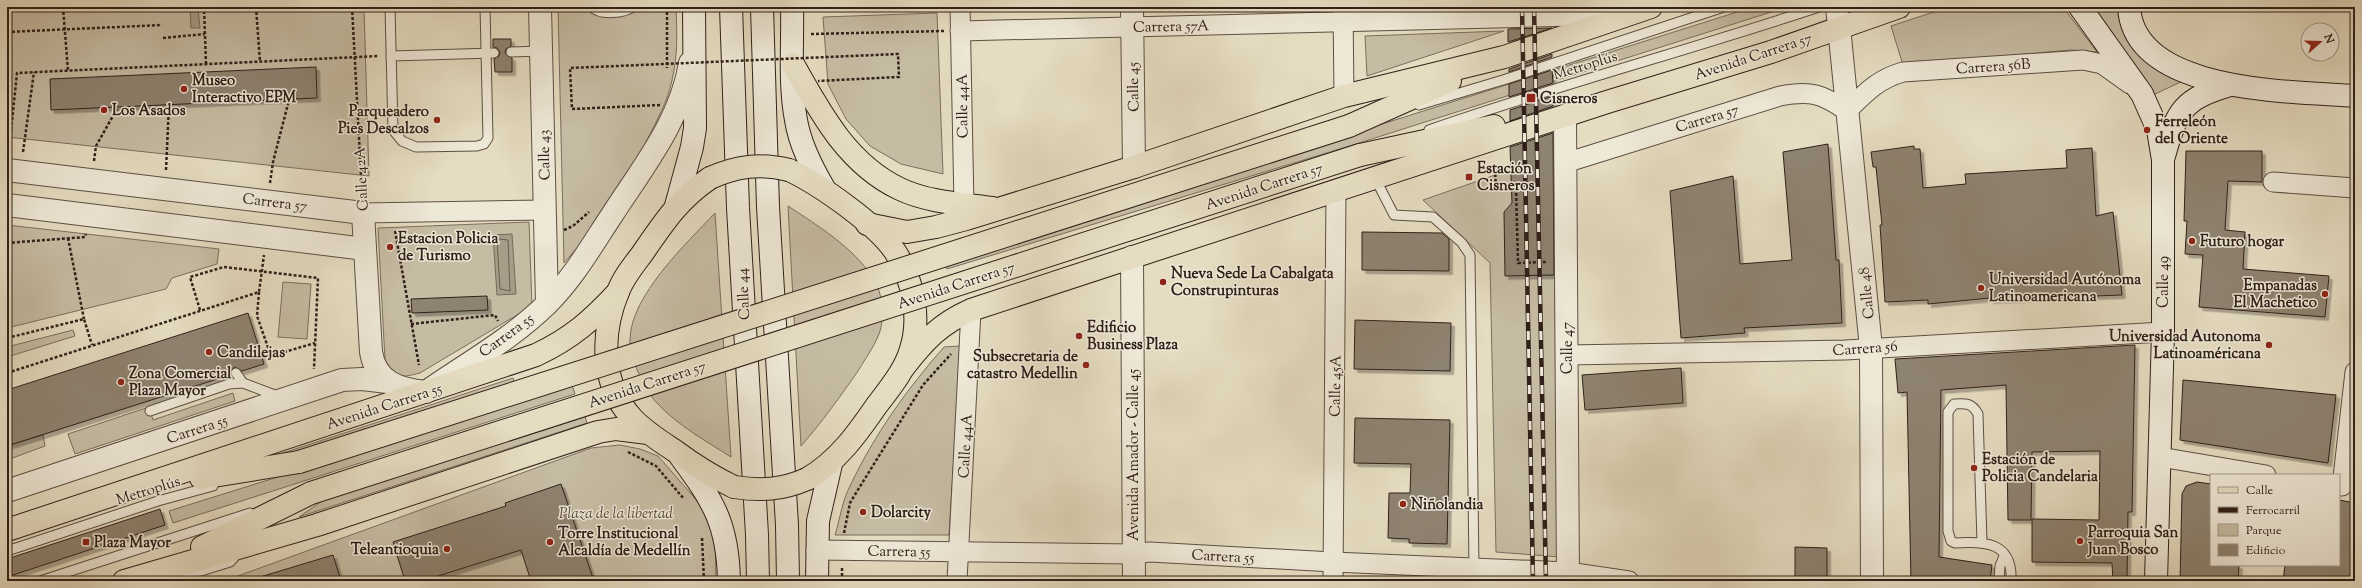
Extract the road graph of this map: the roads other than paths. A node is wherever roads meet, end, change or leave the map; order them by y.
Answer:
1 (390, 7) edge
2 (485, 7) edge
3 (540, 7) edge
4 (592, 7) edge
5 (633, 7) edge
6 (694, 7) edge
7 (731, 7) edge
8 (762, 7) edge
9 (792, 7) edge
10 (960, 7) edge
11 (1651, 7) edge
12 (1724, 7) edge
13 (1819, 7) edge
14 (1898, 7) edge
15 (2080, 7) edge
16 (2129, 7) edge
17 (1559, 12) edge
18 (1343, 14) edge
19 (1629, 14) junction
20 (1132, 17) edge
21 (1838, 18) edge
22 (960, 31) junction
23 (694, 34) junction
24 (1560, 38) junction
25 (541, 51) junction
26 (511, 52) dead end
27 (490, 53) junction
28 (391, 56) junction
29 (1504, 57) junction
30 (793, 64) junction
31 (2230, 85) junction
32 (2142, 94) junction
33 (1344, 96) junction
34 (2355, 96) edge
35 (1607, 102) junction
36 (1847, 111) junction
37 (1565, 116) junction
38 (1349, 126) junction
39 (1360, 155) junction
40 (8, 160) edge
41 (2163, 160) junction
42 (1565, 162) junction
43 (1134, 167) junction
44 (1375, 178) junction
45 (2273, 182) dead end
46 (2355, 188) edge
47 (825, 190) junction
48 (1336, 191) junction
49 (7, 205) edge
50 (964, 205) junction
51 (676, 206) junction
52 (999, 209) junction
53 (545, 210) junction
54 (363, 213) junction
55 (867, 224) junction
56 (365, 249) junction
57 (1132, 258) junction
58 (618, 292) junction
59 (547, 304) junction
60 (971, 310) junction
61 (2163, 332) junction
62 (1871, 348) junction
63 (371, 352) junction
64 (1567, 354) junction
65 (904, 367) junction
66 (2355, 372) edge
67 (236, 373) dead end
68 (342, 380) junction
69 (388, 382) junction
70 (243, 383) junction
71 (426, 392) junction
72 (286, 400) junction
73 (150, 411) dead end
74 (648, 433) junction
75 (680, 455) junction
76 (2160, 457) junction
77 (299, 462) junction
78 (831, 464) junction
79 (2260, 474) edge
80 (2345, 487) edge
81 (133, 489) junction
82 (7, 491) edge
83 (310, 493) junction
84 (7, 530) edge
85 (1982, 542) junction
86 (816, 550) junction
87 (7, 551) edge
88 (960, 552) junction
89 (1133, 554) junction
90 (2004, 556) junction
91 (1333, 562) junction
92 (1474, 568) junction
93 (155, 571) junction
94 (1568, 576) edge
95 (40, 581) edge
96 (124, 581) edge
97 (729, 581) edge
98 (758, 581) edge
99 (788, 581) edge
100 (817, 581) edge
101 (957, 581) edge
102 (1134, 581) edge
103 (1333, 581) edge
104 (1629, 581) edge
105 (1872, 581) edge
106 (1999, 581) edge
107 (2011, 581) edge
108 (2156, 581) edge

1 - 28 lane
2 - 27 lane
3 - 25 street, Calle 43
4 - 5 lane
6 - 23 street
7 - 98 street, Calle 44
8 - 99 street, Calle 44
9 - 30 street
10 - 22 street, Calle 44A
11 - 19 main road, Avenida Carrera 57
12 - 38 lane, Metroplús
13 - 39 lane, Metroplús
14 - 21 main road, Avenida Carrera 57
15 - 32 street, Calle 49
16 - 31 street
17 - 18 street, Carrera 57A
17 - 19 street, Carrera 57A
17 - 24 street
18 - 20 street, Carrera 57A
18 - 33 street
19 - 24 main road, Avenida Carrera 57
20 - 22 street, Carrera 57A
20 - 43 street, Calle 45
21 - 35 main road, Avenida Carrera 57
21 - 36 street, Calle 48
22 - 50 street, Calle 44A
23 - 51 street
23 - 59 street
24 - 29 main road, Avenida Carrera 57
25 - 26 lane
25 - 53 street, Calle 43
27 - 28 lane
27 - 28 lane
29 - 33 main road, Avenida Carrera 57
29 - 38 main road, Avenida Carrera 57
30 - 47 street
30 - 50 main road
31 - 34 street
31 - 41 street
32 - 36 street, Carrera 56B
32 - 41 street, Calle 49
33 - 43 main road, Avenida Carrera 57
35 - 37 main road, Avenida Carrera 57
35 - 39 main road, Avenida Carrera 57
36 - 42 street, Carrera 57
36 - 62 street, Calle 48
37 - 42 street, Calle 47
37 - 44 main road, Avenida Carrera 57
38 - 77 main road, Avenida Carrera 57, bridge
39 - 83 main road, Avenida Carrera 57, bridge
40 - 54 street, Carrera 57
41 - 61 street, Calle 49
42 - 64 street, Calle 47
43 - 52 main road, Avenida Carrera 57
44 - 48 main road, Avenida Carrera 57
44 - 92 lane
45 - 46 street
47 - 51 main road, bridge
47 - 55 main road
48 - 57 main road, Avenida Carrera 57
48 - 91 street, Calle 45A
49 - 56 street
50 - 52 main road
51 - 58 main road
52 - 55 main road, Avenida Carrera 57
53 - 54 street, Carrera 57
53 - 59 street, Calle 43
54 - 56 street, Calle 42A
55 - 65 main road
56 - 63 street, Calle 42A
57 - 60 main road, Avenida Carrera 57
57 - 89 street, Avenida Amador - Calle 45
58 - 71 main road, Avenida Carrera 55
58 - 74 main road
59 - 71 street, Carrera 55
60 - 65 main road, Avenida Carrera 57
60 - 88 street, Calle 44A
61 - 62 street, Carrera 56
61 - 76 street, Calle 49
62 - 64 street, Carrera 56
62 - 105 street, Calle 48
63 - 68 street
63 - 69 street, Calle 42A
64 - 94 street, Calle 47
65 - 78 main road
66 - 80 street
67 - 70 lane
68 - 69 street, Carrera 55
68 - 72 street, Carrera 55
69 - 71 street, Calle 42A
70 - 72 lane
70 - 73 lane
71 - 81 main road, Avenida Carrera 55
72 - 82 street, Carrera 55
74 - 75 main road
74 - 93 main road
75 - 78 main road, bridge
75 - 97 street
76 - 79 street
76 - 108 street, Calle 49
77 - 81 main road, Avenida Carrera 55
77 - 87 lane, Metroplús
78 - 86 street
81 - 84 main road, Avenida Carrera 55
83 - 93 main road
83 - 95 lane
85 - 85 lane
85 - 90 lane
86 - 88 street, Carrera 55
86 - 100 street
88 - 89 street, Carrera 55
88 - 101 street, Calle 44A
89 - 91 street, Carrera 55
89 - 102 street, Avenida Amador - Calle 45
90 - 106 lane
90 - 107 lane
91 - 92 street, Carrera 55
91 - 103 street, Calle 45A
92 - 94 street, Carrera 55
93 - 96 main road
94 - 104 street, Carrera 55

